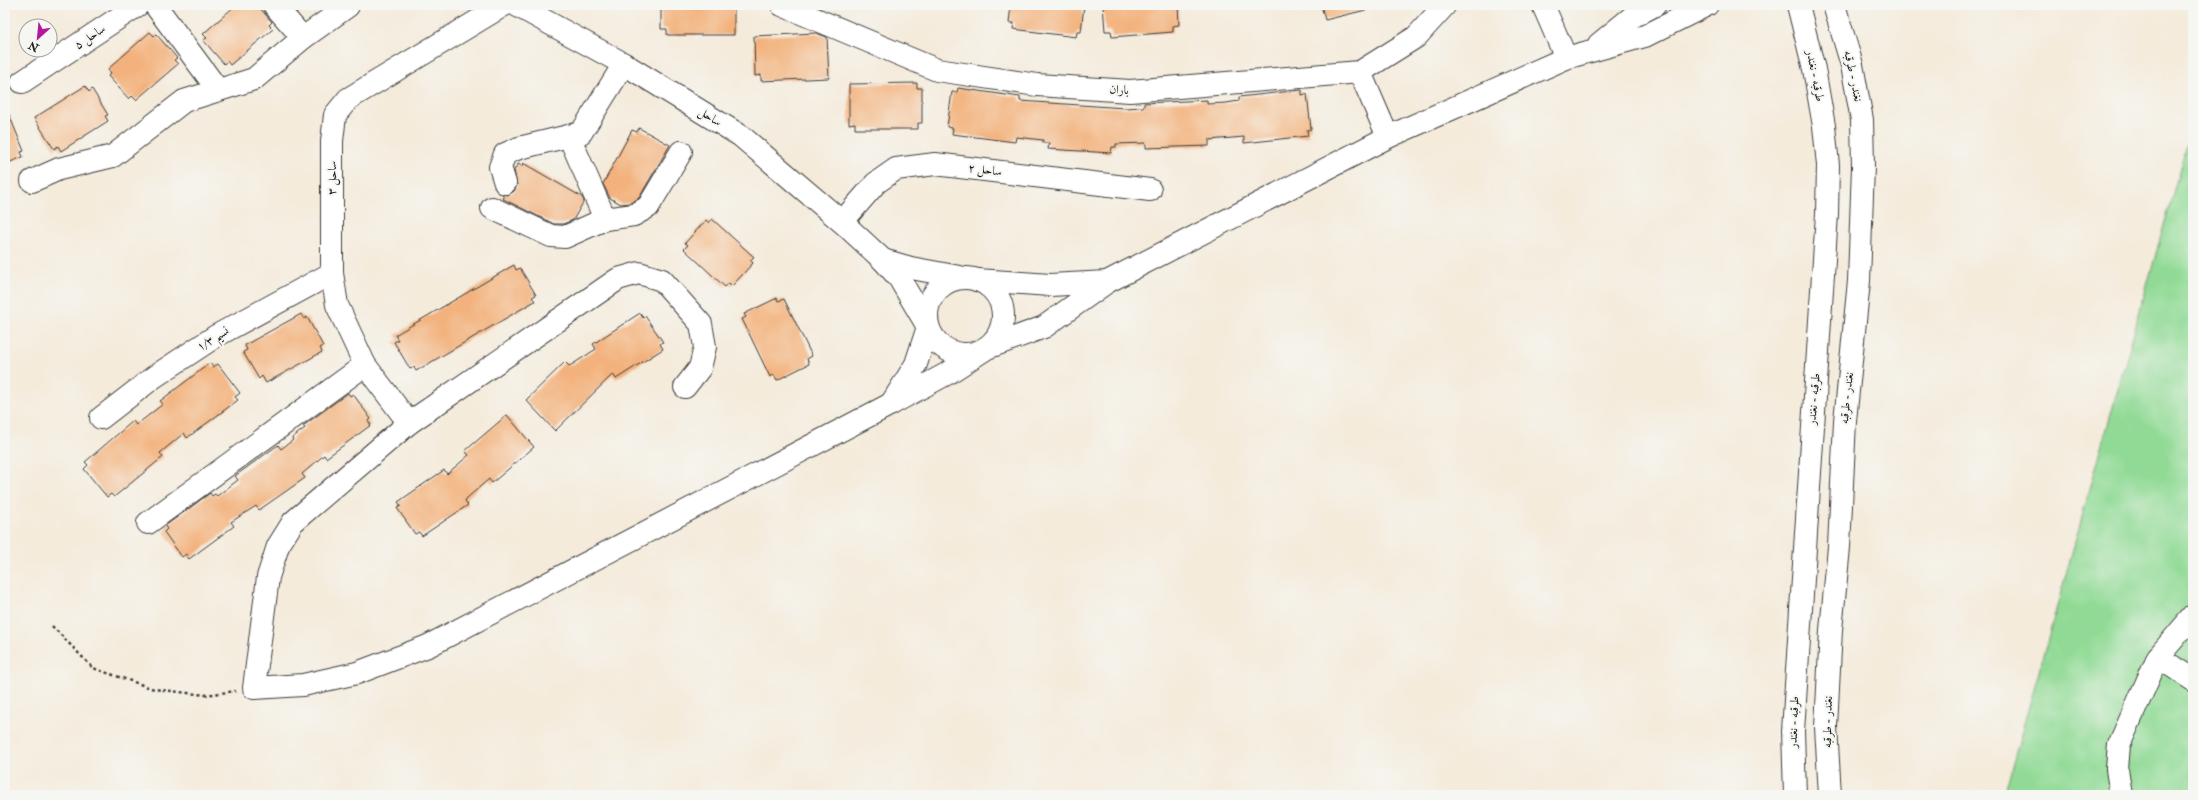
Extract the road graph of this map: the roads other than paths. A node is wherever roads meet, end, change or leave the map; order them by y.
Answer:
1 (138, 5) edge
2 (155, 5) edge
3 (274, 5) edge
4 (504, 5) edge
5 (516, 5) edge
6 (782, 5) edge
7 (1445, 5) edge
8 (1543, 5) edge
9 (1655, 5) edge
10 (1707, 5) edge
11 (1798, 5) edge
12 (1834, 5) edge
13 (348, 6) dead end
14 (303, 38) junction
15 (1593, 50) junction
16 (1566, 58) junction
17 (624, 64) junction
18 (1360, 72) junction
19 (22, 82) dead end
20 (218, 90) junction
21 (569, 136) junction
22 (1388, 137) junction
23 (681, 152) dead end
24 (32, 181) dead end
25 (505, 183) dead end
26 (1150, 190) dead end
27 (492, 208) dead end
28 (605, 219) junction
29 (842, 222) junction
30 (883, 260) junction
31 (332, 273) junction
32 (971, 279) junction
33 (1107, 282) junction
34 (928, 327) junction
35 (987, 348) junction
36 (365, 365) junction
37 (686, 386) dead end
38 (891, 404) junction
39 (101, 418) dead end
40 (409, 423) junction
41 (148, 523) dead end
42 (2193, 616) edge
43 (2158, 657) junction
44 (2193, 680) edge
45 (1795, 795) edge
46 (1830, 795) edge
47 (2121, 795) edge

1 - 19 street, ساحل ۵
2 - 20 street
3 - 14 street
4 - 31 street, ساحل ۳
5 - 17 street, ساحل
6 - 18 street, باران
7 - 18 street, باران
8 - 16 street
9 - 15 street
10 - 15 street
11 - 45 street, طرقبه - نغندر
12 - 46 street, نغندر - طرقبه
13 - 14 street
14 - 20 street
15 - 16 street
16 - 22 street
17 - 21 street
17 - 29 street, ساحل
18 - 22 street
20 - 24 street
21 - 25 street
21 - 28 street
22 - 33 street
23 - 28 street
26 - 29 street, ساحل ۲
27 - 28 street
29 - 30 street, ساحل
30 - 32 street, ساحل
30 - 34 street, ساحل
31 - 36 street, ساحل ۳
31 - 39 street, نسیم ۱/۳
32 - 33 street
32 - 34 street
32 - 35 street
33 - 35 street
34 - 35 street
34 - 38 street
35 - 38 street
36 - 40 street, ساحل ۳
36 - 41 street
37 - 40 street
38 - 40 street
42 - 43 street
43 - 44 street
43 - 47 street

